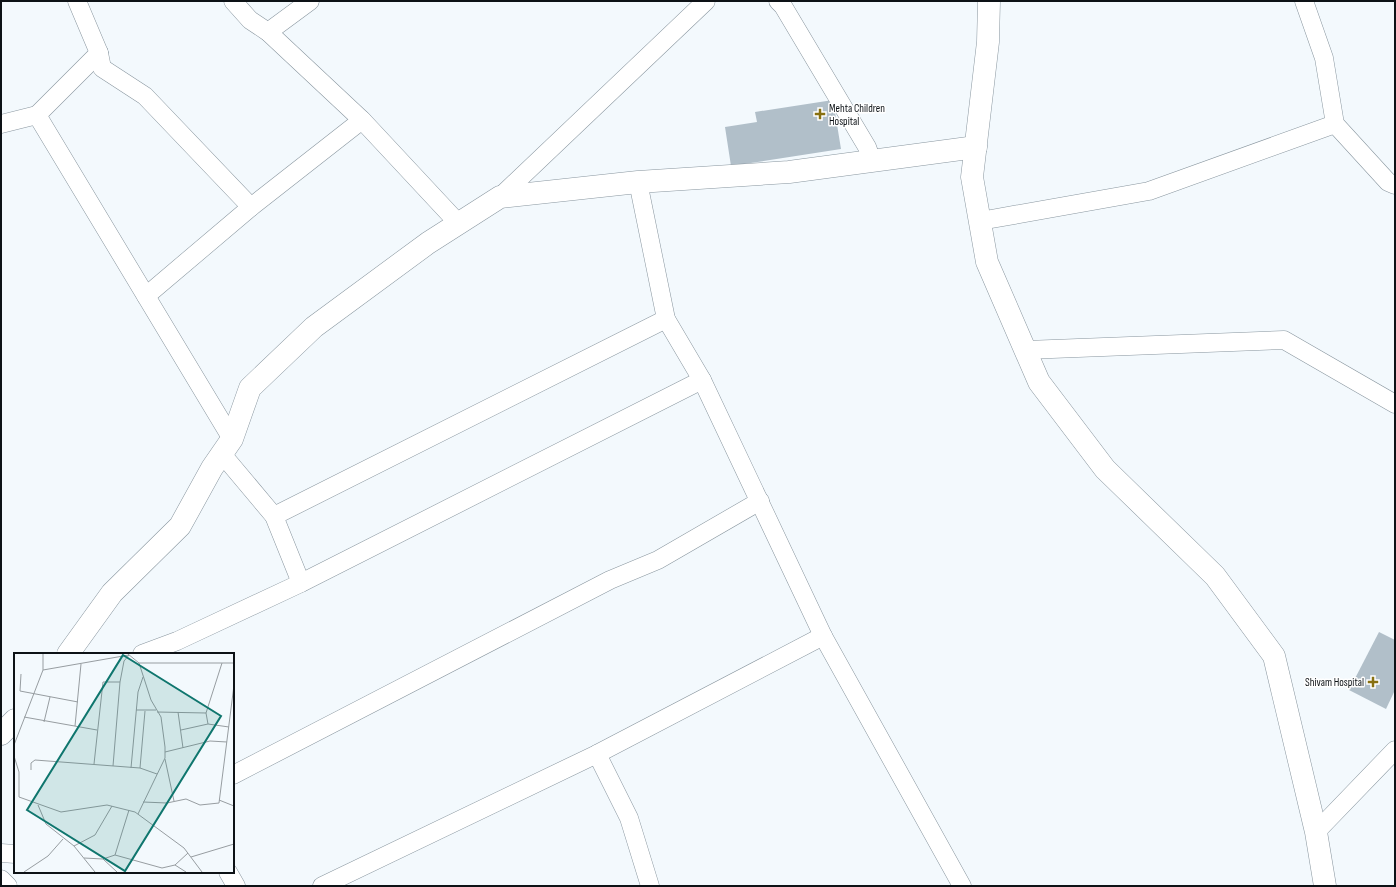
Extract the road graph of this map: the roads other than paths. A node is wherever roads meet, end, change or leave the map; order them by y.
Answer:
1 (77, 1) edge
2 (233, 1) edge
3 (310, 1) edge
4 (706, 1) edge
5 (778, 1) edge
6 (989, 1) edge
7 (1304, 1) edge
8 (268, 32) junction
9 (99, 53) junction
10 (37, 115) junction
11 (362, 120) junction
12 (1, 124) edge
13 (1335, 124) junction
14 (976, 147) junction
15 (872, 161) junction
16 (638, 182) junction
17 (1395, 185) edge
18 (500, 198) junction
19 (251, 207) junction
20 (980, 221) junction
21 (459, 224) junction
22 (146, 296) junction
23 (666, 319) junction
24 (1026, 350) junction
25 (702, 380) junction
26 (1395, 404) edge
27 (227, 446) junction
28 (760, 501) junction
29 (274, 516) junction
30 (301, 583) junction
31 (823, 636) junction
32 (69, 653) edge
33 (145, 653) edge
34 (14, 721) edge
35 (1, 734) edge
36 (1395, 750) edge
37 (597, 754) junction
38 (234, 774) edge
39 (1316, 832) junction
40 (1, 853) edge
41 (14, 854) edge
42 (229, 873) edge
43 (1, 878) edge
44 (8, 886) edge
45 (236, 886) edge
46 (322, 886) edge
47 (650, 886) edge
48 (962, 886) edge
49 (1324, 886) edge

1 - 9 street
2 - 8 street
3 - 8 street
4 - 18 street
5 - 15 street
6 - 14 main road
7 - 13 street
8 - 11 street
9 - 10 street
9 - 19 street
10 - 12 street
10 - 22 street
11 - 19 street
11 - 21 street
13 - 17 street
13 - 20 street
14 - 15 main road
14 - 20 main road
15 - 16 main road
16 - 18 main road
16 - 23 street
18 - 21 main road
19 - 22 street
20 - 24 main road
21 - 27 main road
22 - 27 street
23 - 25 street
23 - 29 street
24 - 26 street
24 - 39 main road
25 - 28 street
25 - 30 street
27 - 29 street
27 - 32 main road
28 - 31 street
28 - 38 street
29 - 30 street
30 - 33 street
31 - 37 street
31 - 48 street
34 - 35 main road
36 - 39 street
37 - 46 street
37 - 47 street
39 - 49 main road
40 - 41 street
42 - 45 street
43 - 44 street

